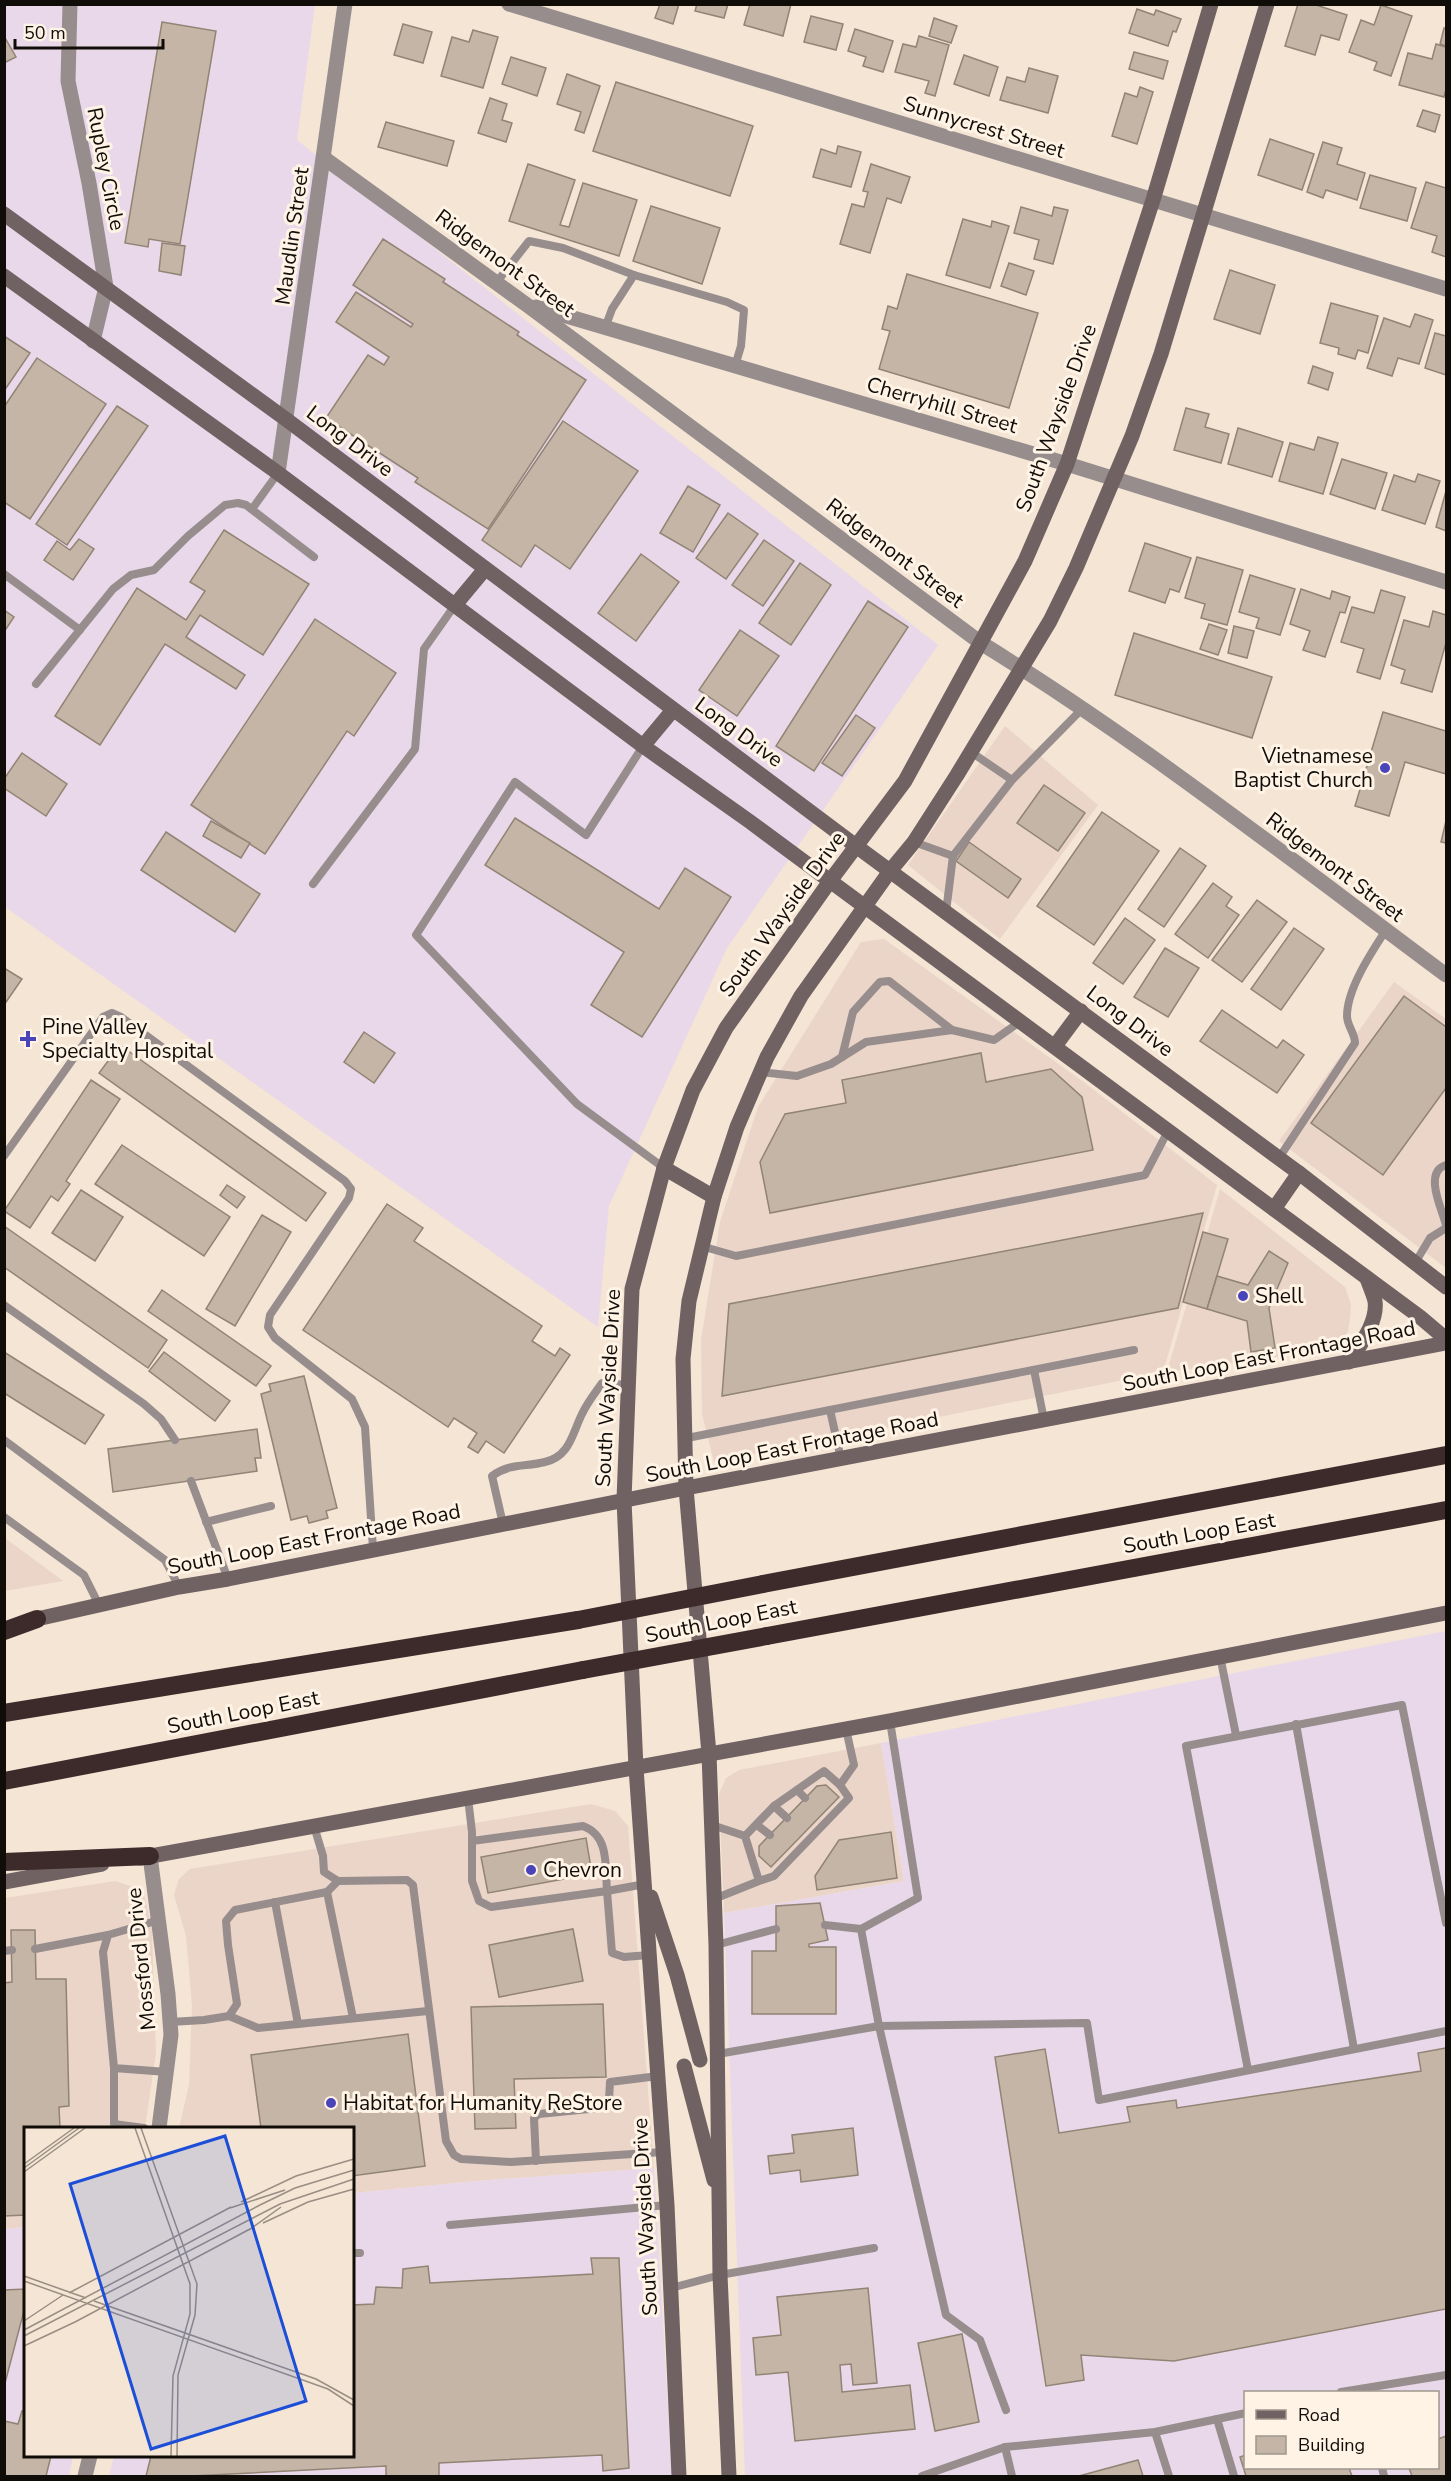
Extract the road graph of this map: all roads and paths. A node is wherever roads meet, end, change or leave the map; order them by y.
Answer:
1 (70, 4) edge
2 (345, 4) edge
3 (509, 4) edge
4 (1211, 4) edge
5 (1267, 4) edge
6 (324, 158) junction
7 (1153, 200) junction
8 (4, 213) edge
9 (1203, 216) junction
10 (634, 275) junction
11 (4, 276) edge
12 (496, 283) junction
13 (106, 287) junction
14 (1446, 289) edge
15 (527, 305) junction
16 (605, 328) junction
17 (93, 340) junction
18 (735, 366) junction
19 (287, 420) junction
20 (1066, 464) junction
21 (278, 473) junction
22 (1112, 480) junction
23 (252, 509) junction
24 (314, 557) dead end
25 (486, 569) junction
26 (4, 574) edge
27 (1446, 582) edge
28 (455, 605) junction
29 (80, 630) junction
30 (981, 643) junction
31 (1022, 668) junction
32 (36, 684) dead end
33 (673, 710) junction
34 (1081, 710) junction
35 (643, 746) junction
36 (971, 753) junction
37 (1012, 780) junction
38 (914, 842) junction
39 (856, 846) junction
40 (953, 856) junction
41 (890, 871) junction
42 (830, 881) junction
43 (313, 884) dead end
44 (866, 907) junction
45 (946, 912) junction
46 (1386, 930) junction
47 (1446, 975) edge
48 (1081, 1011) junction
49 (1021, 1021) junction
50 (952, 1030) junction
51 (1055, 1046) junction
52 (842, 1057) junction
53 (760, 1072) junction
54 (1168, 1131) junction
55 (4, 1156) edge
56 (1279, 1158) junction
57 (1446, 1165) edge
58 (664, 1168) junction
59 (1299, 1173) junction
60 (714, 1197) junction
61 (1274, 1209) junction
62 (1446, 1226) edge
63 (701, 1246) junction
64 (1415, 1263) junction
65 (1367, 1278) junction
66 (1446, 1287) edge
67 (4, 1305) edge
68 (1446, 1341) edge
69 (1134, 1350) dead end
70 (1349, 1362) junction
71 (1034, 1370) junction
72 (628, 1385) junction
73 (830, 1410) junction
74 (1044, 1420) junction
75 (687, 1438) junction
76 (4, 1440) edge
77 (175, 1440) dead end
78 (1446, 1455) edge
79 (841, 1458) junction
80 (191, 1480) dead end
81 (686, 1488) junction
82 (624, 1500) junction
83 (271, 1506) dead end
84 (1446, 1510) edge
85 (4, 1517) edge
86 (206, 1522) junction
87 (503, 1524) junction
88 (373, 1549) junction
89 (228, 1579) junction
90 (179, 1587) junction
91 (99, 1605) junction
92 (1446, 1613) edge
93 (37, 1619) junction
94 (4, 1625) edge
95 (4, 1631) edge
96 (1220, 1656) junction
97 (4, 1713) edge
98 (890, 1721) junction
99 (1296, 1724) junction
100 (846, 1729) junction
101 (1236, 1735) junction
102 (709, 1754) junction
103 (636, 1768) junction
104 (4, 1781) edge
105 (840, 1785) junction
106 (796, 1790) junction
107 (468, 1798) junction
108 (806, 1798) dead end
109 (774, 1806) junction
110 (787, 1818) dead end
111 (757, 1825) junction
112 (314, 1826) junction
113 (712, 1826) junction
114 (770, 1835) dead end
115 (745, 1836) junction
116 (472, 1840) junction
117 (150, 1856) junction
118 (4, 1862) edge
119 (644, 1880) junction
120 (338, 1881) junction
121 (759, 1881) junction
122 (4, 1882) edge
123 (607, 1891) junction
124 (327, 1892) junction
125 (714, 1899) junction
126 (275, 1902) junction
127 (159, 1920) junction
128 (1446, 1923) edge
129 (825, 1925) dead end
130 (776, 1929) dead end
131 (861, 1929) junction
132 (108, 1935) junction
133 (716, 1945) junction
134 (35, 1949) dead end
135 (649, 1955) junction
136 (428, 2011) junction
137 (228, 2016) junction
138 (353, 2018) junction
139 (170, 2022) junction
140 (298, 2024) junction
141 (879, 2026) junction
142 (1446, 2031) edge
143 (1354, 2049) junction
144 (718, 2054) junction
145 (700, 2060) junction
146 (684, 2066) junction
147 (114, 2068) junction
148 (1248, 2070) junction
149 (167, 2073) junction
150 (658, 2076) junction
151 (136, 2127) edge
152 (159, 2127) edge
153 (663, 2152) junction
154 (536, 2161) junction
155 (720, 2204) junction
156 (667, 2205) junction
157 (450, 2225) dead end
158 (874, 2248) dead end
159 (720, 2275) junction
160 (670, 2288) junction
161 (1446, 2375) edge
162 (1360, 2391) edge
163 (1006, 2410) dead end
164 (1244, 2413) edge
165 (1217, 2419) junction
166 (1155, 2432) junction
167 (1005, 2447) junction
168 (90, 2457) edge
169 (85, 2476) edge
170 (679, 2476) edge
171 (729, 2476) edge
172 (922, 2476) edge
173 (1012, 2476) edge
174 (1169, 2476) edge
175 (1234, 2476) edge

1 - 13 street, Rupley Circle
2 - 6 street, Maudlin Street
3 - 7 street, Sunnycrest Street
4 - 7 main road, South Wayside Drive
5 - 9 main road
6 - 12 street, Ridgemont Street
6 - 19 street, Maudlin Street
7 - 9 street, Sunnycrest Street
7 - 20 main road, South Wayside Drive
8 - 13 main road, Long Drive
9 - 14 street, Sunnycrest Street
9 - 22 main road
10 - 12 lane
10 - 16 lane
10 - 18 lane
11 - 17 main road
12 - 15 street, Ridgemont Street
13 - 17 street, Rupley Circle
13 - 19 main road, Long Drive
15 - 16 street, Cherryhill Street
15 - 30 street, Ridgemont Street
16 - 18 street, Cherryhill Street
17 - 21 main road
18 - 20 street, Cherryhill Street
19 - 21 street, Maudlin Street
19 - 25 main road, Long Drive
20 - 22 street, Cherryhill Street
20 - 30 main road, South Wayside Drive
21 - 23 lane
21 - 28 main road
22 - 27 street, Cherryhill Street
22 - 31 main road
23 - 24 lane
23 - 29 lane
25 - 28 main road
25 - 33 main road, Long Drive
26 - 29 lane
28 - 35 main road
28 - 43 lane
29 - 32 lane
30 - 31 street, Ridgemont Street
30 - 39 main road, South Wayside Drive
31 - 34 street, Ridgemont Street
31 - 36 main road
33 - 35 main road
33 - 39 main road, Long Drive
34 - 37 lane
34 - 46 street, Ridgemont Street
35 - 42 main road
35 - 58 lane
36 - 37 lane
36 - 38 main road
37 - 40 lane
38 - 40 lane
38 - 41 main road
39 - 41 main road, Long Drive
39 - 42 main road, South Wayside Drive
40 - 45 lane
41 - 44 main road
41 - 45 main road, Long Drive
42 - 44 main road
42 - 58 main road, South Wayside Drive
44 - 49 main road
44 - 53 main road
45 - 48 main road, Long Drive
46 - 47 street, Ridgemont Street
46 - 56 lane
48 - 51 main road
48 - 56 main road, Long Drive
49 - 50 lane
49 - 51 main road
50 - 52 lane
50 - 52 lane
51 - 54 main road
52 - 53 lane
53 - 60 main road
54 - 61 main road
54 - 63 lane
55 - 88 lane
56 - 59 main road, Long Drive
57 - 62 lane
58 - 60 main road
58 - 72 main road, South Wayside Drive
59 - 61 main road
59 - 64 main road, Long Drive
60 - 63 main road
61 - 65 main road
62 - 64 lane
63 - 75 main road
64 - 66 main road, Long Drive
65 - 68 main road
65 - 70 main road
67 - 77 lane
68 - 70 main road, South Loop East Frontage Road
69 - 71 lane
70 - 74 main road, South Loop East Frontage Road
71 - 73 lane
71 - 74 lane
72 - 82 main road, South Wayside Drive
72 - 87 lane
73 - 75 lane
73 - 79 lane
74 - 79 main road, South Loop East Frontage Road
75 - 81 main road
76 - 90 lane
78 - 97 highway, South Loop East, bridge
79 - 81 main road, South Loop East Frontage Road
80 - 86 lane
81 - 82 main road, South Loop East Frontage Road
81 - 102 main road
82 - 87 main road, South Loop East Frontage Road
82 - 103 main road, South Wayside Drive
83 - 86 lane
84 - 104 highway, South Loop East, bridge
85 - 91 lane
86 - 89 lane
87 - 88 main road, South Loop East Frontage Road
88 - 89 main road, South Loop East Frontage Road
89 - 90 main road, South Loop East Frontage Road
90 - 91 main road, South Loop East Frontage Road
91 - 93 main road, South Loop East Frontage Road
92 - 96 main road
93 - 94 main road, South Loop East Frontage Road
93 - 95 highway
96 - 98 main road
96 - 101 lane
98 - 100 main road
98 - 131 lane
99 - 101 lane
99 - 128 lane
99 - 143 lane
100 - 102 main road
100 - 105 lane
101 - 148 lane
102 - 103 main road
102 - 113 main road
103 - 107 main road
103 - 119 main road, South Wayside Drive
105 - 106 lane
105 - 121 lane
106 - 108 lane
106 - 109 lane
107 - 112 main road
107 - 116 lane
109 - 110 lane
109 - 111 lane
111 - 114 lane
111 - 115 lane
112 - 117 main road
112 - 120 lane
113 - 115 lane
113 - 125 main road
115 - 121 lane
116 - 123 lane
116 - 123 lane
117 - 118 highway
117 - 122 main road
117 - 127 street, Mossford Drive
119 - 123 lane
119 - 135 main road, South Wayside Drive
119 - 145 main road
120 - 124 lane
120 - 136 lane
121 - 125 lane
123 - 135 lane
124 - 126 lane
124 - 138 lane
125 - 133 main road
126 - 137 lane
126 - 140 lane
127 - 132 lane
127 - 139 street, Mossford Drive
129 - 131 lane
130 - 133 lane
131 - 141 lane
132 - 134 lane
132 - 147 lane
133 - 144 main road
135 - 150 main road, South Wayside Drive
136 - 138 lane
136 - 154 lane
137 - 139 lane
137 - 140 lane
138 - 140 lane
139 - 149 street, Mossford Drive
141 - 144 lane
141 - 148 lane
141 - 163 lane
142 - 143 lane
143 - 148 lane
144 - 145 main road
144 - 155 main road
145 - 146 main road
146 - 150 main road
146 - 155 main road
147 - 149 lane
147 - 151 lane
149 - 152 street, Mossford Drive
150 - 153 main road, South Wayside Drive
150 - 154 lane
153 - 154 lane
153 - 156 main road, South Wayside Drive
155 - 159 main road
156 - 157 lane
156 - 160 main road, South Wayside Drive
158 - 159 lane
159 - 160 lane
159 - 171 main road
160 - 170 main road, South Wayside Drive
161 - 162 lane
164 - 165 lane
165 - 166 lane
165 - 175 lane
166 - 167 lane
166 - 174 lane
167 - 172 lane
167 - 173 lane
168 - 169 street

